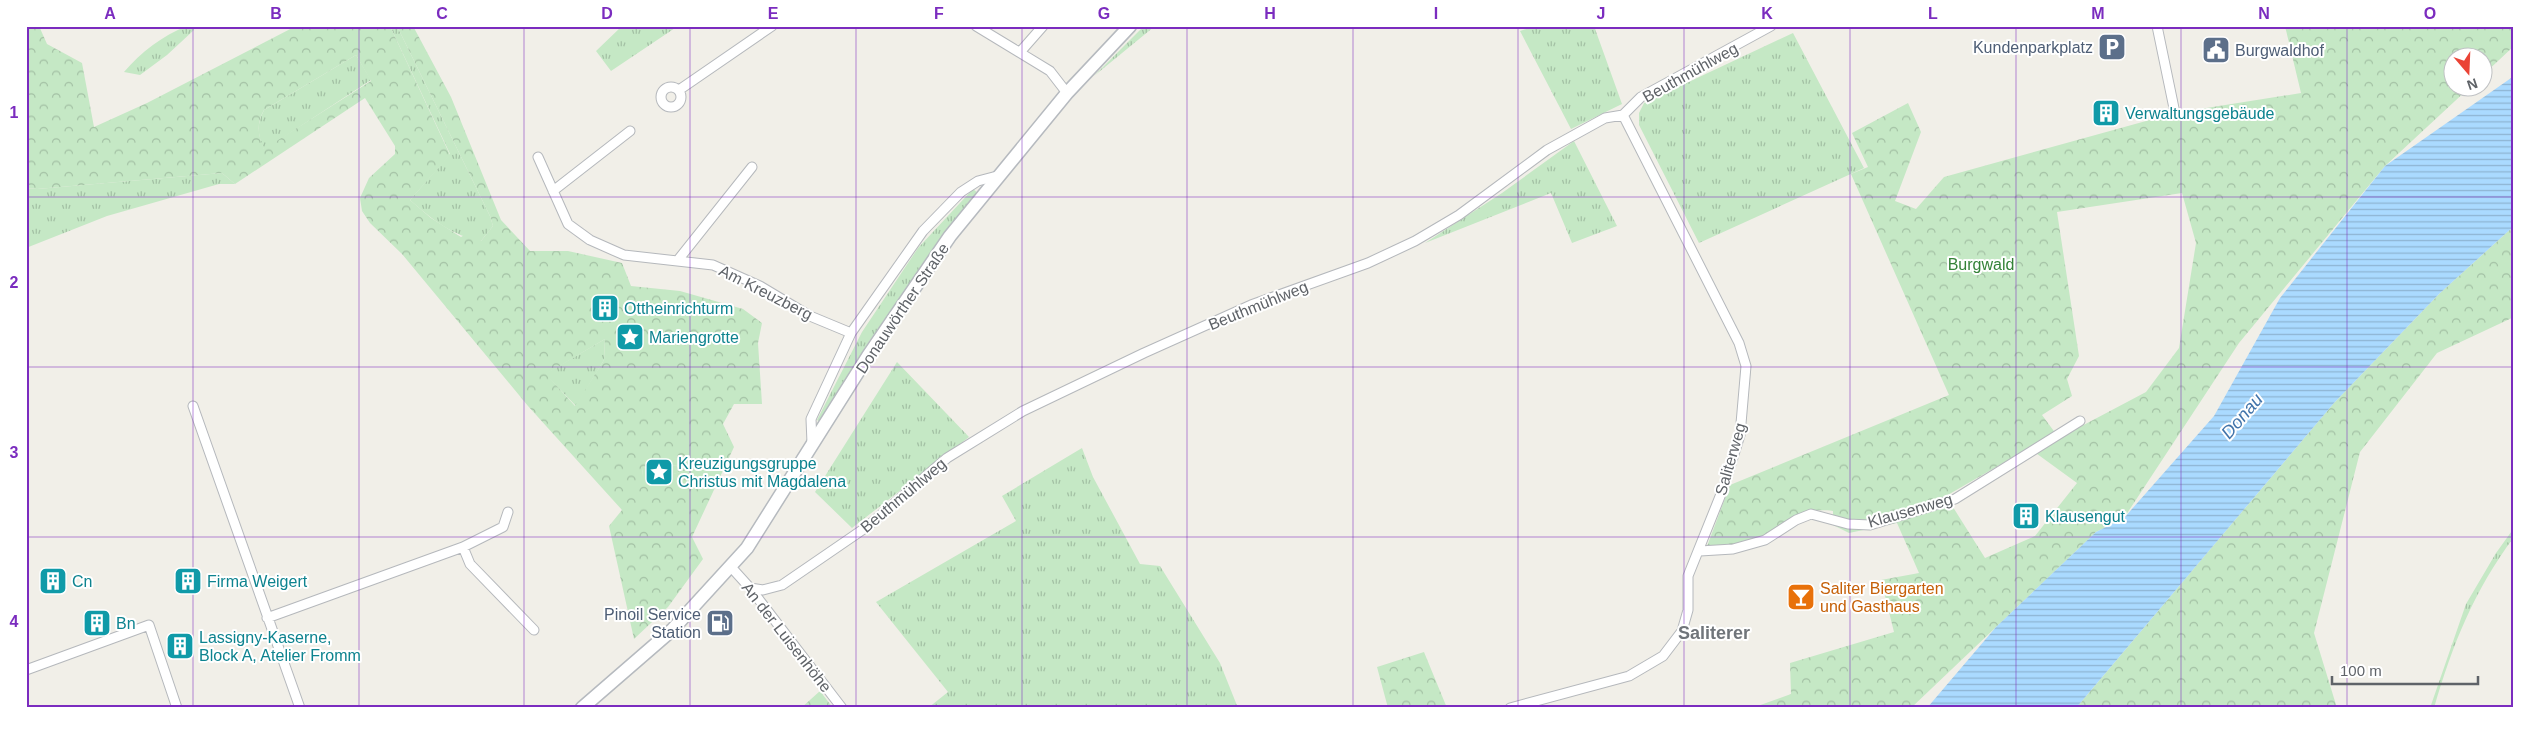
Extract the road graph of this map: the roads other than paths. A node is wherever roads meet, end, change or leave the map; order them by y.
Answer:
1 (772, 26) edge
2 (976, 26) edge
3 (1043, 26) edge
4 (1130, 26) edge
5 (1771, 26) edge
6 (2157, 26) edge
7 (1021, 51) junction
8 (679, 90) dead end
9 (1067, 93) junction
10 (2175, 113) dead end
11 (1624, 115) junction
12 (630, 131) dead end
13 (538, 157) dead end
14 (752, 167) dead end
15 (997, 176) junction
16 (554, 191) junction
17 (678, 260) junction
18 (851, 334) junction
19 (193, 406) dead end
20 (2080, 421) dead end
21 (812, 444) junction
22 (508, 512) dead end
23 (463, 547) junction
24 (1700, 551) junction
25 (731, 567) junction
26 (750, 588) junction
27 (267, 618) junction
28 (534, 630) dead end
29 (26, 670) edge
30 (177, 708) edge
31 (300, 708) edge
32 (582, 708) edge
33 (842, 708) edge
34 (1510, 708) edge

1 - 8 street
2 - 7 street
3 - 7 street
4 - 9 main road, Donauwörther Straße
5 - 11 street, Beuthmühlweg
6 - 10 street
7 - 9 street
9 - 15 main road, Donauwörther Straße
11 - 24 street, Saliterweg
11 - 26 street, Beuthmühlweg
12 - 16 street
13 - 16 street, Am Kreuzberg
14 - 17 street
15 - 18 street, Donauwörther Straße
15 - 21 main road, Donauwörther Straße
16 - 17 street, Am Kreuzberg
17 - 18 street, Am Kreuzberg
18 - 21 street, Donauwörther Straße
19 - 27 street
20 - 24 street, Klausenweg
21 - 25 main road, Donauwörther Straße
22 - 23 street
23 - 27 street
23 - 28 street
24 - 34 street, Saliterweg
25 - 26 street, An der Luisenhöhe
25 - 32 main road, Donauwörther Straße
26 - 33 street, An der Luisenhöhe
27 - 31 street
29 - 30 street

